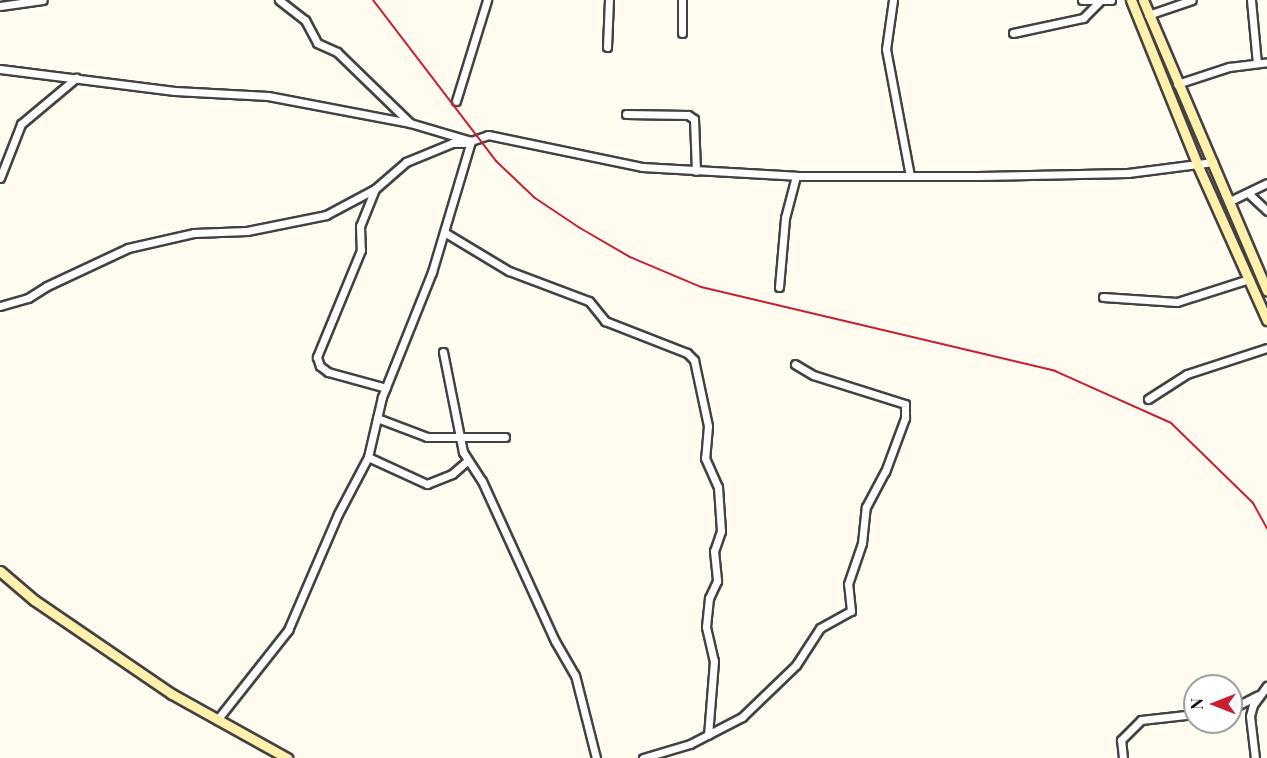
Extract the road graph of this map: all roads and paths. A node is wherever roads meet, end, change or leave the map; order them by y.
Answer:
1 (43, 0) edge
2 (279, 0) edge
3 (487, 0) edge
4 (609, 0) edge
5 (682, 0) edge
6 (893, 0) edge
7 (1083, 0) edge
8 (1111, 0) edge
9 (1131, 0) edge
10 (1143, 0) edge
11 (1192, 0) edge
12 (1251, 0) edge
13 (1099, 2) junction
14 (0, 6) edge
15 (1148, 15) junction
16 (682, 33) dead end
17 (1013, 33) dead end
18 (607, 47) dead end
19 (1267, 62) edge
20 (1257, 63) junction
21 (0, 69) edge
22 (76, 78) junction
23 (1177, 84) junction
24 (456, 101) dead end
25 (626, 114) dead end
26 (410, 123) junction
27 (470, 142) junction
28 (1213, 162) junction
29 (1198, 166) junction
30 (696, 171) junction
31 (796, 176) junction
32 (910, 176) junction
33 (0, 178) edge
34 (1267, 183) edge
35 (375, 189) junction
36 (1249, 194) junction
37 (1230, 201) junction
38 (1267, 211) edge
39 (444, 232) junction
40 (1249, 279) junction
41 (779, 287) dead end
42 (1267, 291) edge
43 (1103, 297) dead end
44 (0, 306) edge
45 (1267, 320) edge
46 (1267, 348) edge
47 (443, 352) dead end
48 (795, 364) dead end
49 (386, 388) junction
50 (1148, 399) dead end
51 (377, 418) junction
52 (505, 437) dead end
53 (459, 439) junction
54 (368, 457) junction
55 (467, 461) junction
56 (0, 571) edge
57 (1267, 686) edge
58 (1258, 695) junction
59 (1243, 703) edge
60 (1183, 715) edge
61 (217, 720) junction
62 (708, 735) junction
63 (286, 758) edge
64 (596, 758) edge
65 (643, 758) edge
66 (1123, 758) edge
67 (1255, 758) edge

1 - 14 street
2 - 26 street
3 - 24 street
4 - 18 street
5 - 16 street
6 - 32 street
7 - 13 street
8 - 13 street
9 - 29 main road
10 - 15 main road
11 - 15 street
12 - 20 street
13 - 17 street
15 - 23 main road
19 - 20 street
20 - 23 street
21 - 22 street
22 - 26 street
22 - 33 street
23 - 28 main road
25 - 30 street
26 - 27 street
27 - 30 street
27 - 35 street
27 - 39 street
28 - 29 street
28 - 37 main road
29 - 32 street
29 - 40 main road
30 - 31 street
31 - 32 street
31 - 41 street
34 - 36 street
35 - 44 street
35 - 49 street
36 - 37 street
36 - 38 street
37 - 42 main road
39 - 49 street
39 - 62 street
40 - 43 street
40 - 45 main road
46 - 50 street
47 - 53 street
48 - 62 street
49 - 51 street
51 - 53 street
51 - 54 street
52 - 53 street
53 - 55 street
54 - 55 street
54 - 61 street
55 - 64 street
56 - 61 main road
57 - 58 street
58 - 59 street
58 - 67 street
60 - 66 street
61 - 63 main road
62 - 65 street

